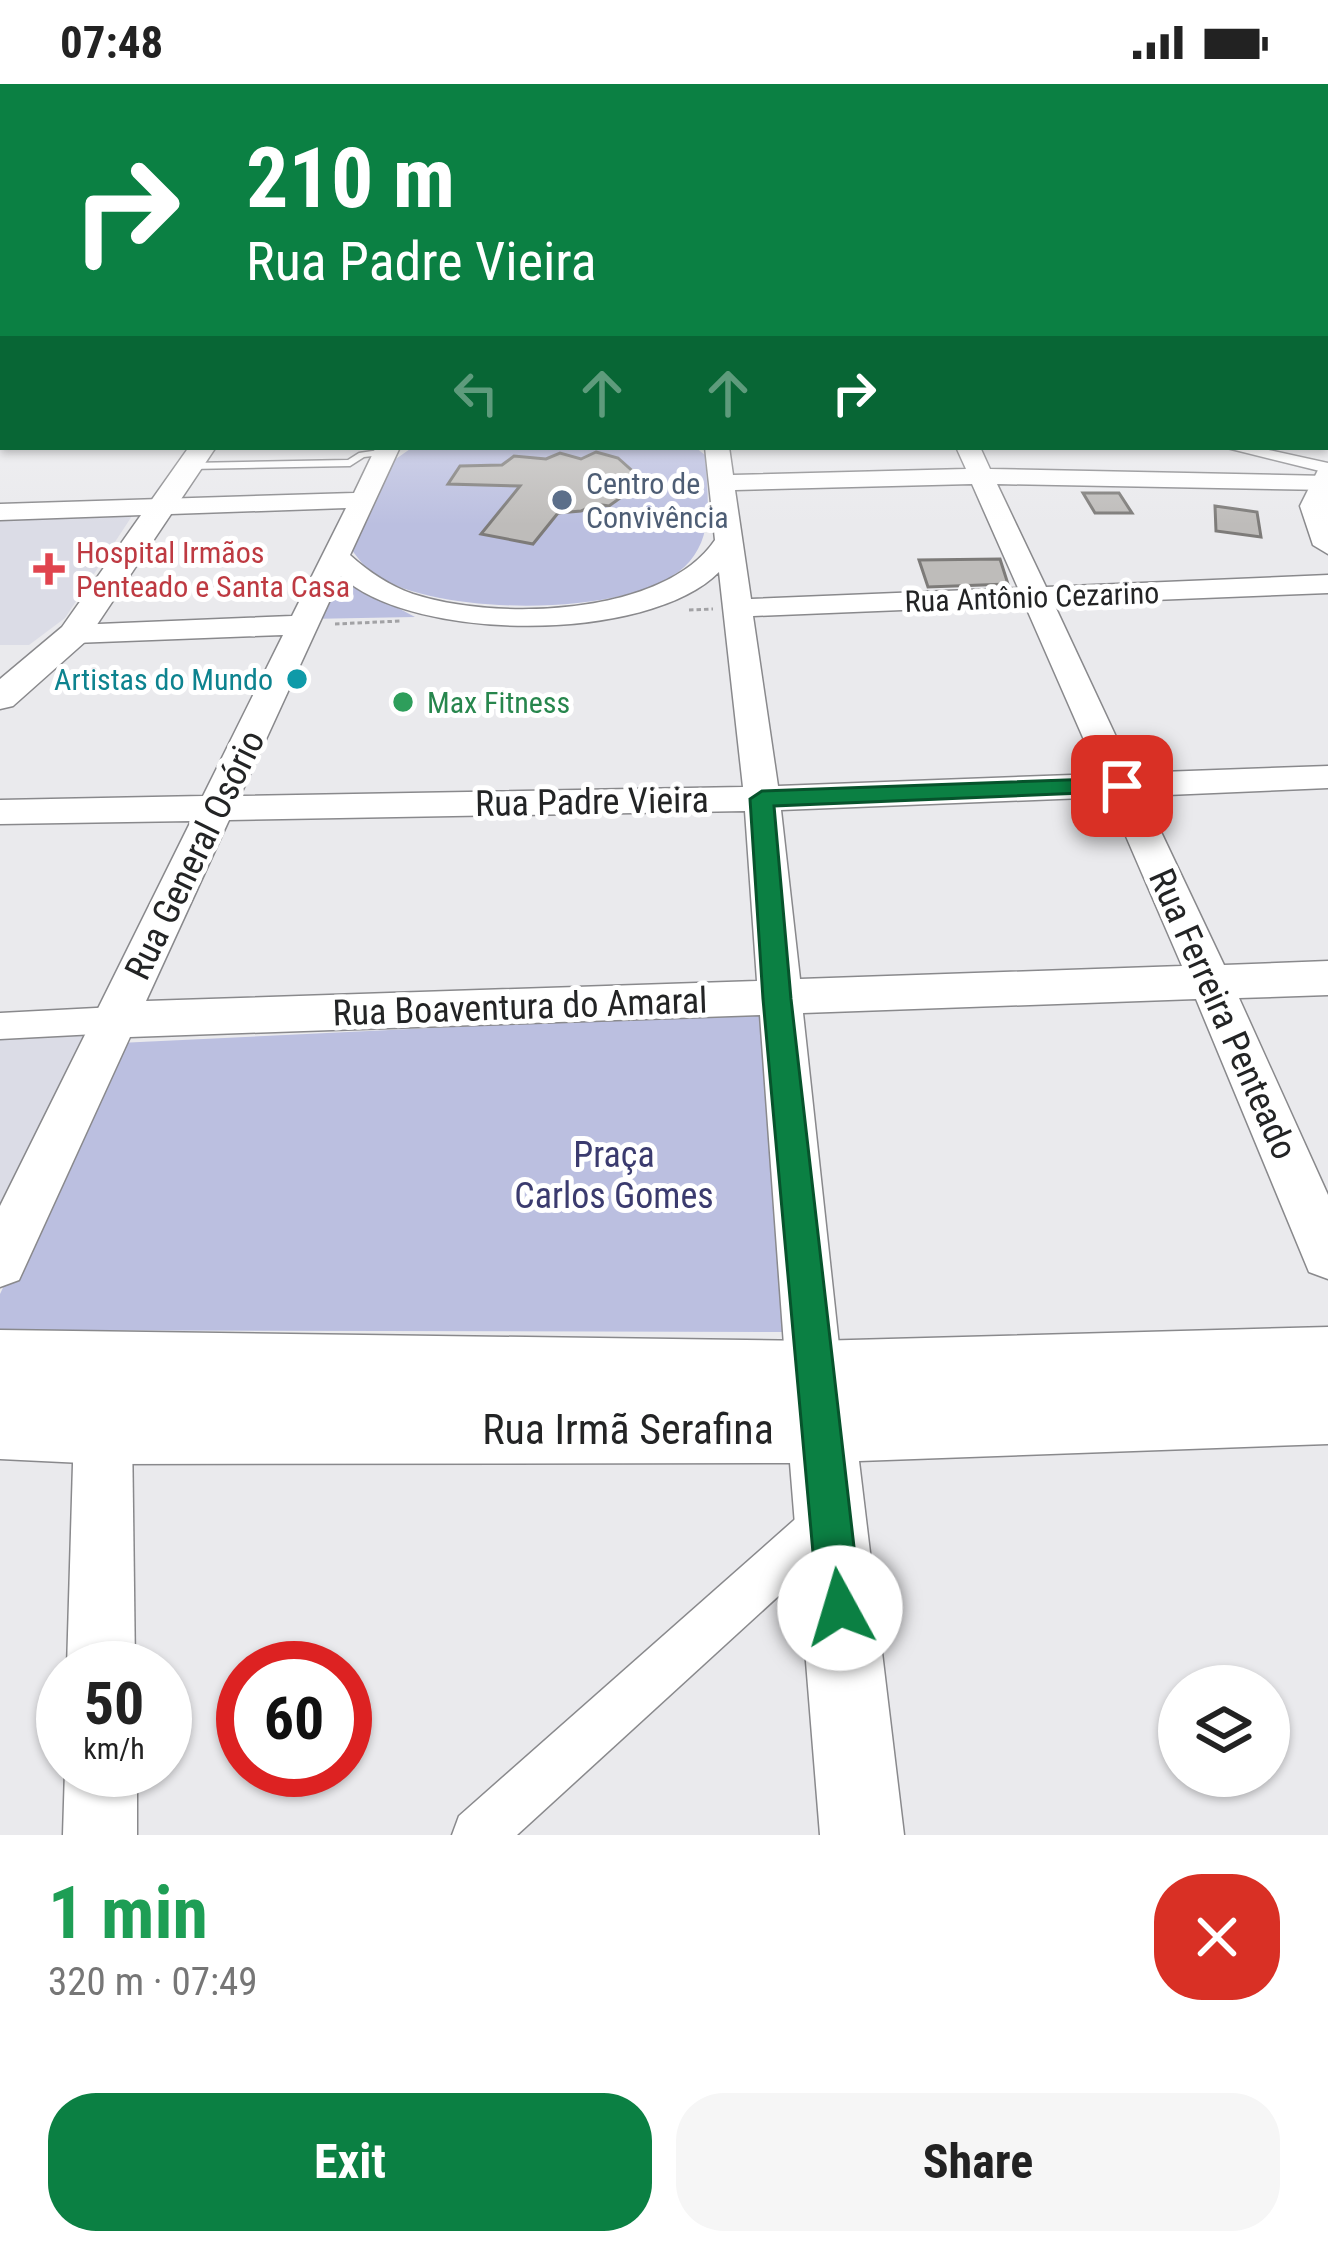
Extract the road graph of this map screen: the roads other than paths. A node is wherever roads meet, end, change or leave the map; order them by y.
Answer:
1 (717, 450) edge
2 (1239, 450) edge
3 (389, 451) edge
4 (196, 457) edge
5 (974, 462) edge
6 (1295, 472) junction
7 (1328, 478) edge
8 (725, 483) junction
9 (363, 500) junction
10 (161, 507) junction
11 (0, 512) edge
12 (731, 536) junction
13 (1328, 545) edge
14 (336, 557) junction
15 (1328, 584) edge
16 (1036, 598) junction
17 (737, 608) junction
18 (305, 625) junction
19 (74, 634) junction
20 (0, 698) edge
21 (1328, 777) edge
22 (1122, 786) junction
23 (762, 799) junction
24 (220, 807) junction
25 (0, 812) edge
26 (1328, 978) edge
27 (1211, 983) junction
28 (777, 999) junction
29 (115, 1020) junction
30 (0, 1026) edge
31 (1328, 1254) edge
32 (0, 1262) edge
33 (1328, 1360) edge
34 (0, 1362) edge
35 (818, 1401) junction
36 (1328, 1412) edge
37 (0, 1425) edge
38 (103, 1430) junction
39 (831, 1518) junction
40 (101, 1641) edge
41 (101, 1797) edge
42 (100, 1835) edge
43 (478, 1835) edge
44 (862, 1835) edge

1 - 8 main road
2 - 6 street
3 - 4 lane
3 - 9 main road, Rua General Osório
4 - 10 main road
5 - 6 main road
5 - 8 main road
5 - 16 main road, Rua Ferreira Penteado
6 - 7 main road
7 - 13 main road
8 - 12 main road
9 - 10 main road
9 - 14 main road, Rua General Osório
10 - 11 main road
10 - 19 main road
12 - 14 main road
12 - 17 main road
14 - 18 main road, Rua General Osório
15 - 16 main road, Rua Antônio Cezarino
16 - 17 main road, Rua Antônio Cezarino
16 - 22 main road, Rua Ferreira Penteado
17 - 23 main road
18 - 19 main road
18 - 24 main road, Rua General Osório
19 - 20 main road
21 - 22 main road, Rua Padre Vieira
22 - 23 main road, Rua Padre Vieira
22 - 27 main road, Rua Ferreira Penteado
23 - 24 main road, Rua Padre Vieira
23 - 28 main road
24 - 25 main road, Rua Padre Vieira
24 - 29 main road, Rua General Osório
26 - 27 main road, Rua Boaventura do Amaral
27 - 28 main road, Rua Boaventura do Amaral
27 - 31 main road, Rua Ferreira Penteado
28 - 29 main road, Rua Boaventura do Amaral
28 - 35 main road
29 - 30 street, Rua Boaventura do Amaral
29 - 32 main road, Rua General Osório
33 - 35 main road, Rua Irmã Serafina
34 - 35 main road, Rua Irmã Serafina
35 - 36 main road, Rua Irmã Serafina
35 - 38 main road, Rua Irmã Serafina
35 - 39 main road
37 - 38 main road, Rua Irmã Serafina
38 - 40 main road
39 - 43 street
39 - 44 main road
41 - 42 main road

